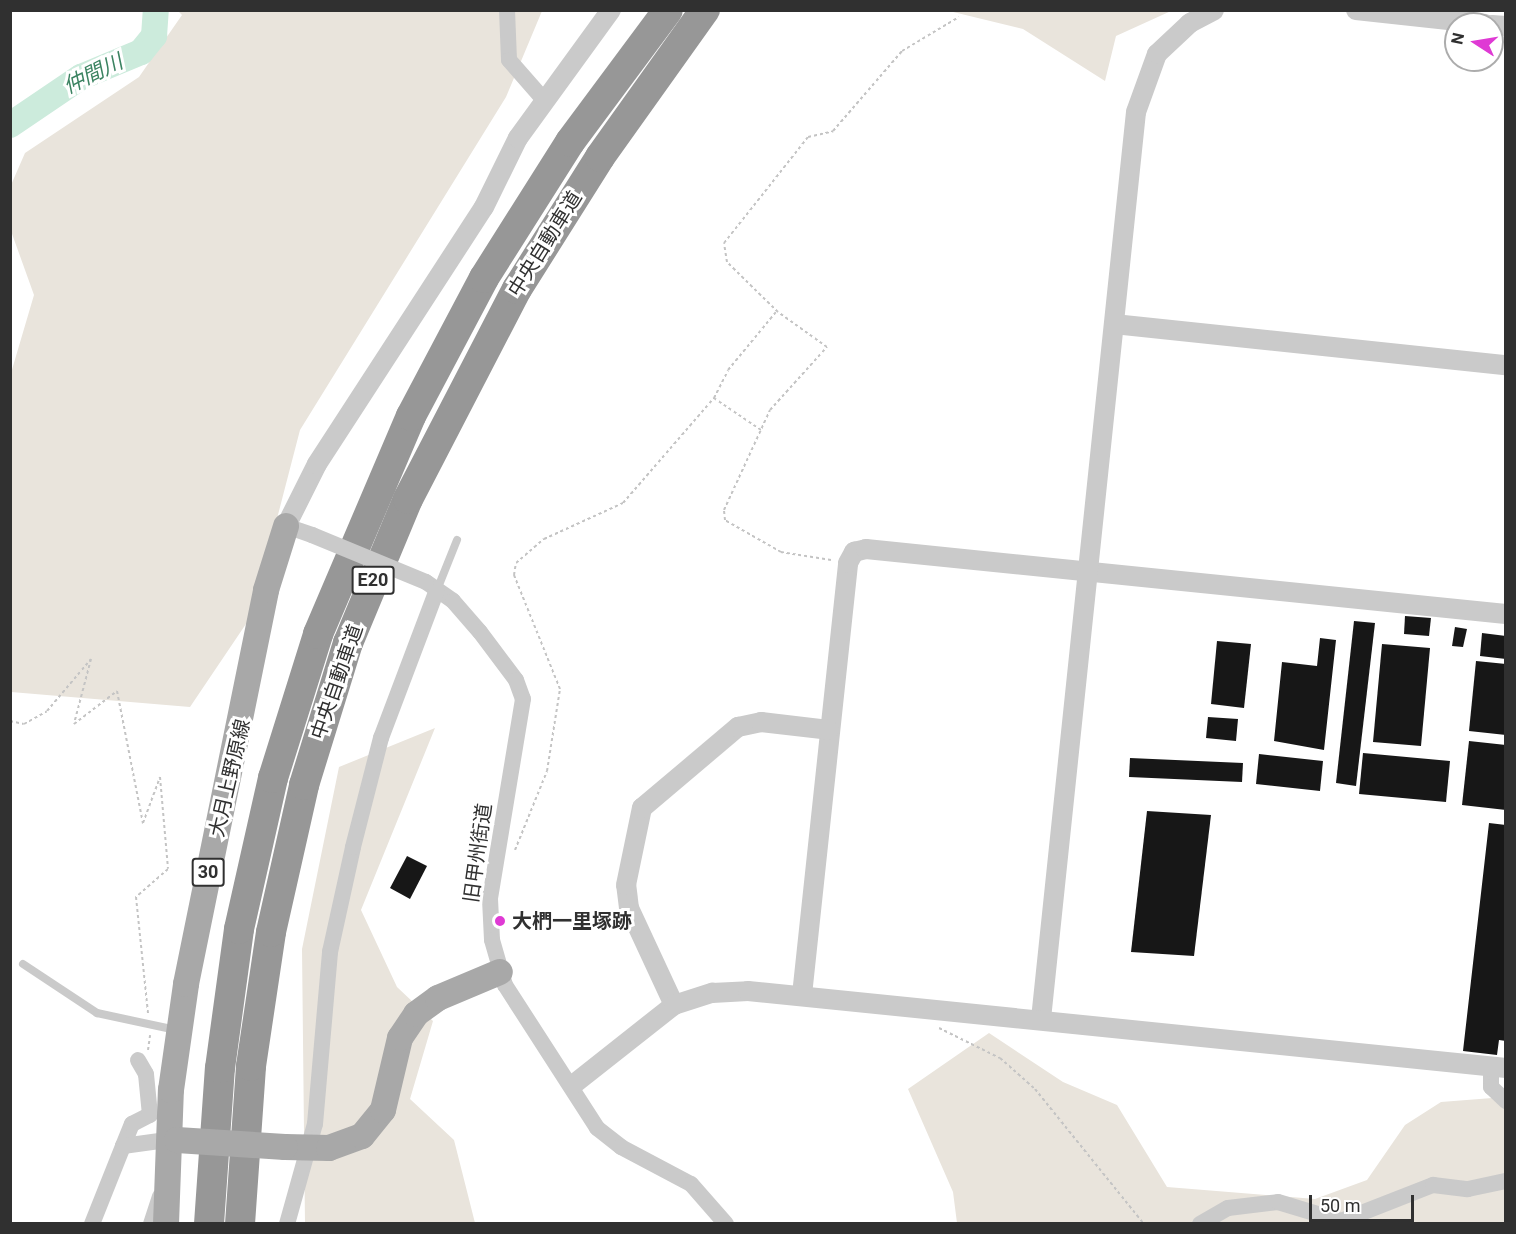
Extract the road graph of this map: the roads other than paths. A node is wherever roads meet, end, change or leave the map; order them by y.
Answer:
1 (507, 10) edge
2 (611, 10) edge
3 (668, 10) edge
4 (705, 10) edge
5 (1214, 10) edge
6 (1356, 10) edge
7 (1444, 20) edge
8 (544, 100) junction
9 (1114, 324) junction
10 (1506, 365) edge
11 (286, 526) junction
12 (457, 540) dead end
13 (1089, 572) junction
14 (431, 586) junction
15 (1506, 614) edge
16 (829, 730) junction
17 (23, 964) dead end
18 (500, 972) junction
19 (802, 995) junction
20 (674, 1005) junction
21 (1041, 1019) junction
22 (179, 1030) junction
23 (142, 1067) road end
24 (1498, 1068) edge
25 (574, 1084) junction
26 (1506, 1101) edge
27 (172, 1140) junction
28 (123, 1146) junction
29 (298, 1148) junction
30 (166, 1177) junction
31 (1506, 1180) edge
32 (92, 1224) edge
33 (151, 1224) edge
34 (166, 1224) edge
35 (209, 1224) edge
36 (240, 1224) edge
37 (287, 1224) edge
38 (726, 1224) edge
39 (1200, 1224) edge

1 - 8 street
2 - 8 street
3 - 35 highway, 中央自動車道 / E20
4 - 36 highway, 中央自動車道 / E20
5 - 9 street
6 - 7 street
8 - 11 street
9 - 10 street
9 - 13 street
11 - 14 street, 旧甲州街道, bridge
11 - 22 main road, 大月上野原線 / 30
12 - 14 lane
13 - 15 street
13 - 16 street
13 - 21 street
14 - 18 street, 旧甲州街道
14 - 29 street
16 - 19 street
16 - 20 street
17 - 22 lane
18 - 25 street, 旧甲州街道
18 - 29 main road
19 - 20 street
19 - 21 street
20 - 25 street
21 - 24 street
22 - 27 main road, 大月上野原線 / 30
23 - 28 street
24 - 26 street
25 - 38 street, 旧甲州街道
27 - 28 street
27 - 29 main road, bridge
27 - 30 main road, 大月上野原線 / 30
28 - 32 street
29 - 37 street
30 - 33 street
30 - 34 main road, 大月上野原線 / 30
31 - 39 street

